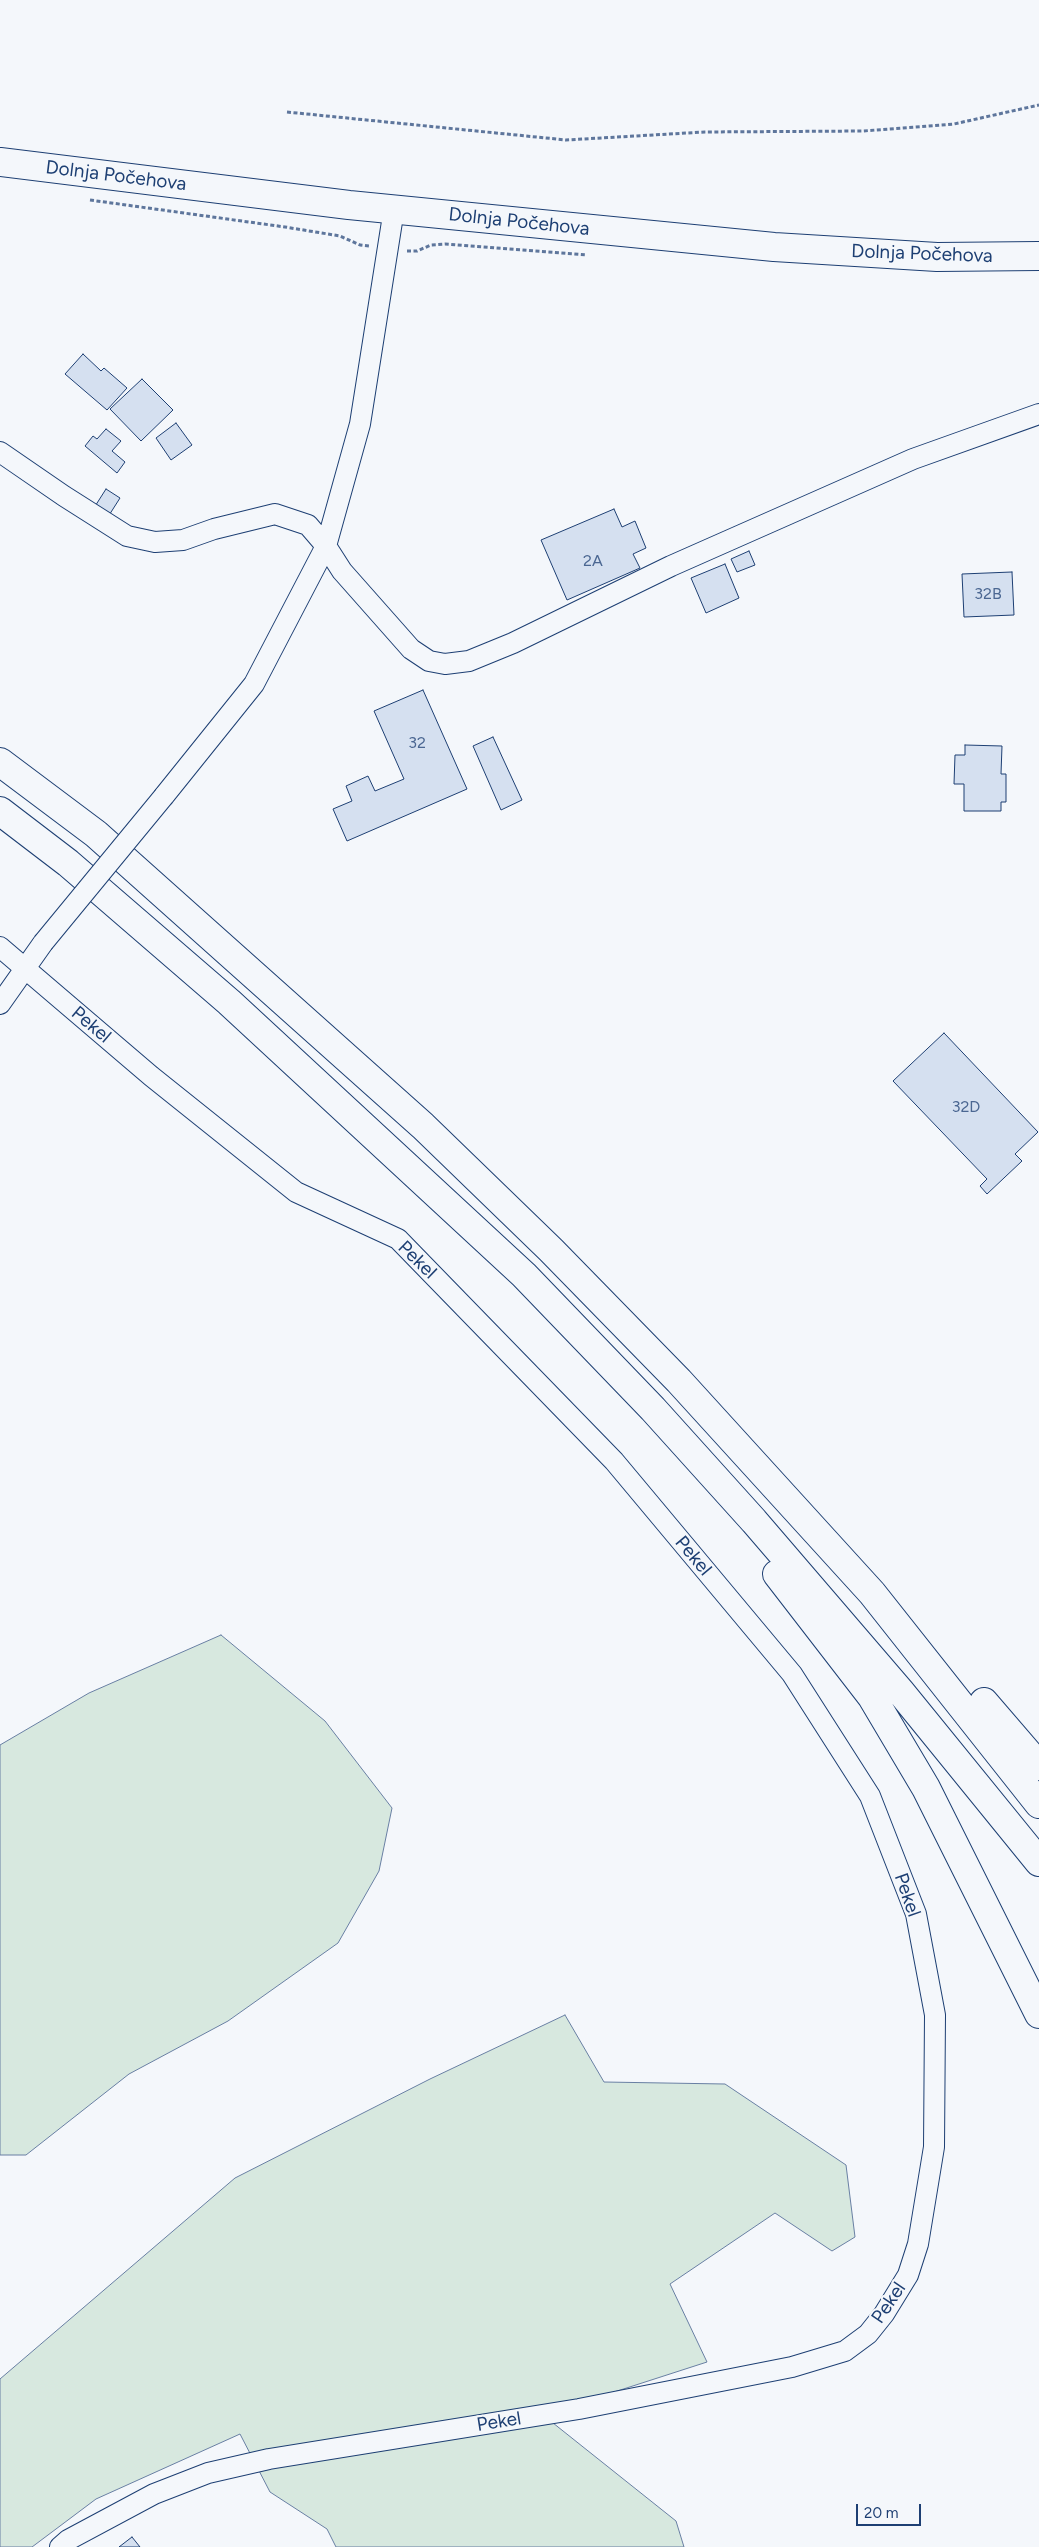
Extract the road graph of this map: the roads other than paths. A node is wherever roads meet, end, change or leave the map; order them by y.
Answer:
1 (0, 162) edge
2 (394, 209) junction
3 (1039, 256) edge
4 (1039, 414) edge
5 (0, 452) edge
6 (326, 546) junction
7 (0, 762) edge
8 (0, 811) edge
9 (0, 947) edge
10 (26, 969) junction
11 (0, 1004) edge
12 (754, 1521) junction
13 (872, 1593) junction
14 (1039, 1766) edge
15 (1039, 1804) edge
16 (1039, 1862) edge
17 (1039, 2014) edge
18 (60, 2547) edge

1 - 2 main road, Dolnja Počehova
2 - 3 main road, Dolnja Počehova
2 - 6 street
4 - 6 street
5 - 6 street
6 - 10 street, bridge
7 - 13 main road
8 - 12 main road
9 - 10 street, Pekel
10 - 11 street
10 - 18 street, Pekel
12 - 16 main road
12 - 17 main road
13 - 14 main road
13 - 15 main road

